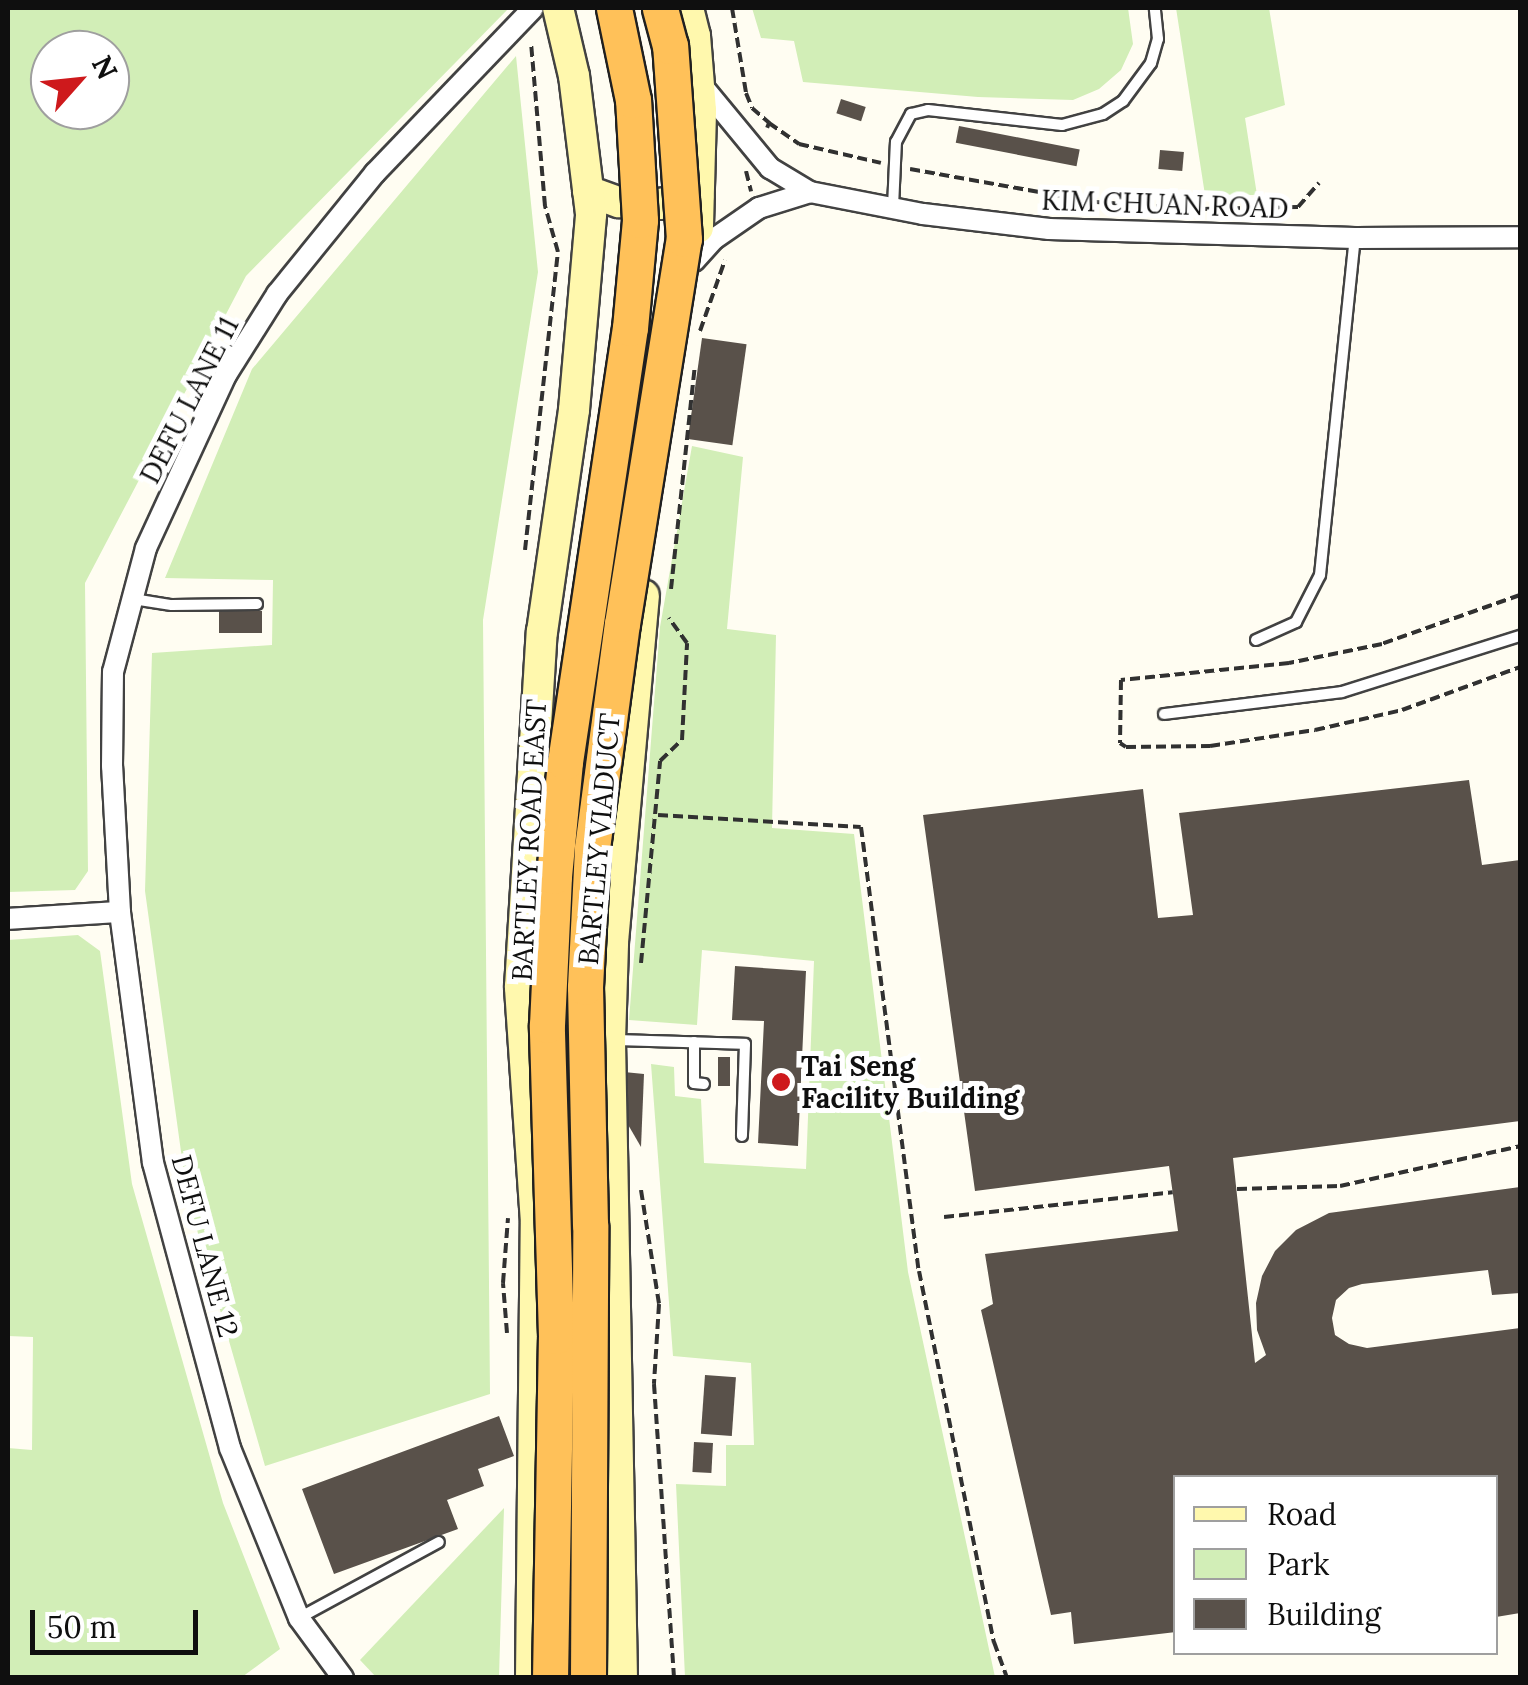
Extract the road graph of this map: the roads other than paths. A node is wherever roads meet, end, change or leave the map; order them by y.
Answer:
1 (533, 8) edge
2 (558, 8) edge
3 (614, 8) edge
4 (660, 8) edge
5 (688, 8) edge
6 (1155, 8) edge
7 (699, 82) junction
8 (588, 191) junction
9 (810, 192) junction
10 (698, 197) junction
11 (894, 207) junction
12 (1520, 236) edge
13 (1355, 238) junction
14 (694, 261) junction
15 (132, 599) junction
16 (257, 604) dead end
17 (1520, 636) edge
18 (1256, 640) dead end
19 (1164, 714) dead end
20 (534, 765) junction
21 (626, 781) junction
22 (120, 912) junction
23 (8, 919) edge
24 (610, 1040) junction
25 (694, 1042) junction
26 (704, 1084) dead end
27 (742, 1136) dead end
28 (534, 1469) junction
29 (618, 1480) junction
30 (439, 1542) dead end
31 (299, 1618) junction
32 (344, 1678) edge
33 (532, 1678) edge
34 (550, 1678) edge
35 (588, 1678) edge
36 (622, 1678) edge

1 - 15 street, DEFU LANE 11
2 - 8 main road, BARTLEY ROAD EAST
3 - 34 highway, BARTLEY VIADUCT, bridge
4 - 35 highway, BARTLEY VIADUCT, bridge
5 - 7 main road
6 - 11 lane
7 - 9 street
7 - 10 main road
8 - 10 main road
8 - 20 main road, BARTLEY ROAD EAST
9 - 11 street, KIM CHUAN ROAD
9 - 14 street
10 - 14 main road
11 - 13 street, KIM CHUAN ROAD
12 - 13 street, KIM CHUAN ROAD
13 - 18 lane
14 - 21 main road
15 - 16 lane
15 - 22 street, DEFU LANE 11
17 - 19 lane
20 - 21 main road
20 - 28 main road, BARTLEY ROAD EAST
21 - 24 main road
22 - 23 street
22 - 31 street, DEFU LANE 12
24 - 25 lane
24 - 29 main road
25 - 26 lane
25 - 27 lane
28 - 29 main road
28 - 33 main road, BARTLEY ROAD EAST
29 - 36 main road
30 - 31 lane
31 - 32 street, DEFU LANE 12

